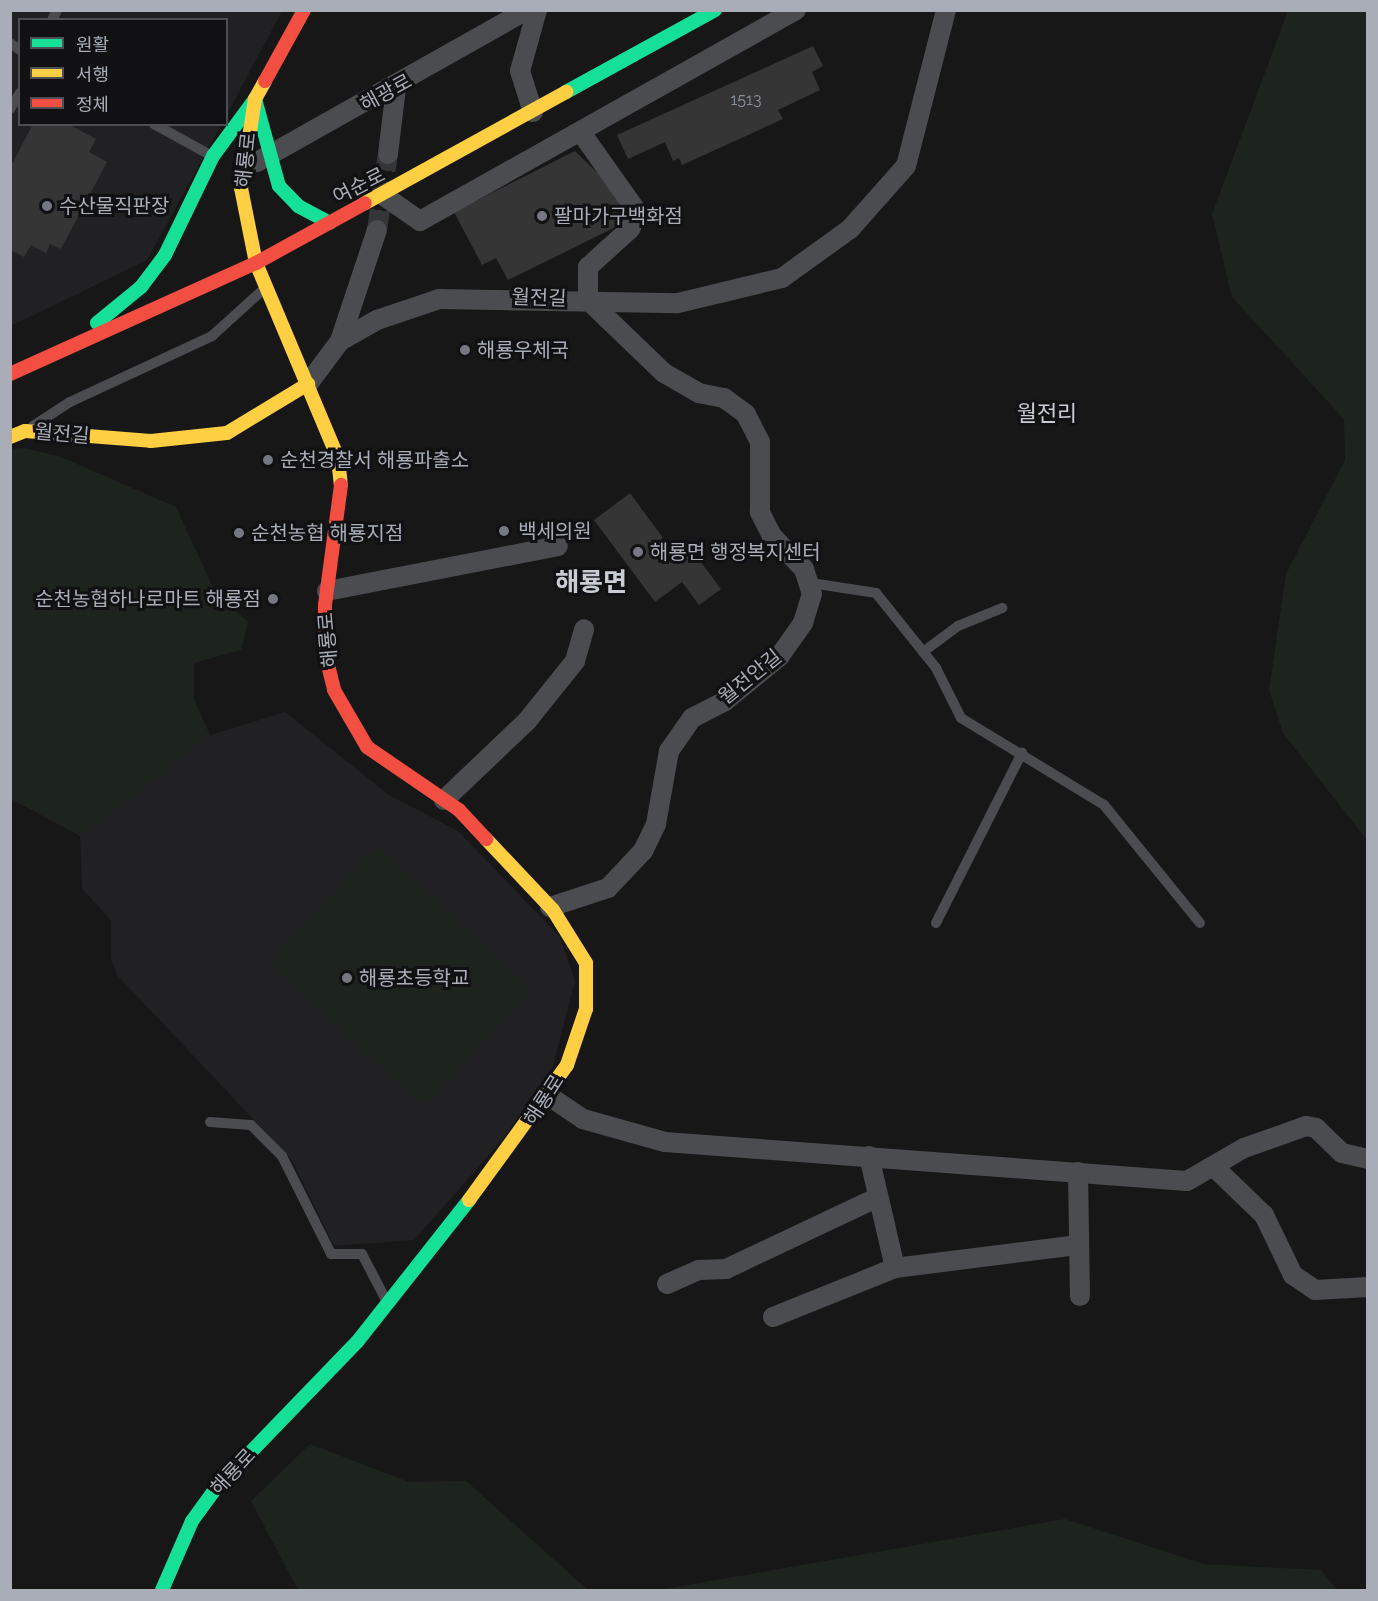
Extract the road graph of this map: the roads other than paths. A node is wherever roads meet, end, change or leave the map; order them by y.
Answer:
1 (304, 10) edge
2 (526, 10) edge
3 (537, 10) edge
4 (715, 10) edge
5 (796, 10) edge
6 (946, 10) edge
7 (396, 88) junction
8 (18, 96) edge
9 (255, 99) junction
10 (10, 109) edge
11 (533, 112) junction
12 (158, 126) edge
13 (582, 134) junction
14 (388, 154) tunnel mouth
15 (213, 156) junction
16 (267, 158) junction
17 (243, 169) junction
18 (384, 196) junction
19 (330, 223) junction
20 (377, 230) tunnel mouth
21 (256, 263) junction
22 (266, 288) junction
23 (588, 300) junction
24 (340, 341) junction
25 (64, 349) junction
26 (10, 374) edge
27 (308, 384) junction
28 (26, 431) junction
29 (10, 437) edge
30 (558, 546) dead end
31 (811, 583) junction
32 (327, 591) junction
33 (1002, 608) dead end
34 (584, 629) dead end
35 (923, 652) junction
36 (1022, 753) junction
37 (444, 800) junction
38 (550, 907) junction
39 (936, 922) dead end
40 (1200, 923) dead end
41 (549, 1096) junction
42 (210, 1122) dead end
43 (869, 1156) junction
44 (1368, 1159) edge
45 (1214, 1166) junction
46 (1078, 1172) junction
47 (878, 1197) junction
48 (1077, 1245) junction
49 (895, 1268) junction
50 (667, 1284) dead end
51 (1368, 1287) edge
52 (1080, 1296) dead end
53 (388, 1303) junction
54 (773, 1317) dead end
55 (162, 1590) edge

1 - 9 main road, 해룡로
2 - 7 street, 해광로
3 - 11 street
4 - 11 main road, 여순로
5 - 13 street
6 - 23 street, 월전길
7 - 14 street
7 - 16 street, 해광로
8 - 10 lane
9 - 15 main road
9 - 16 main road
9 - 17 main road, 해룡로
11 - 18 main road, 여순로
12 - 15 lane
13 - 18 street
13 - 23 street
15 - 25 main road
16 - 17 street, 해광로
16 - 19 main road
17 - 21 main road, 해룡로
18 - 19 main road, 여순로
19 - 21 main road, 여순로
20 - 24 street
21 - 22 main road, 해룡로
21 - 25 main road, 여순로
22 - 27 main road, 해룡로
22 - 28 lane
23 - 24 street, 월전길
23 - 31 street
24 - 27 street, 월전길
25 - 26 main road, 여순로
27 - 28 main road, 월전길
27 - 32 main road, 해룡로
28 - 29 main road, 월전길
30 - 32 street, 해룡로
31 - 35 lane
31 - 38 street, 월전안길
32 - 37 main road, 해룡로
33 - 35 lane
34 - 37 street
35 - 36 lane
36 - 39 lane
36 - 40 lane
37 - 38 main road, 해룡로
38 - 41 main road, 해룡로
41 - 43 street
41 - 53 main road, 해룡로
42 - 53 lane
43 - 46 street
43 - 47 street
44 - 45 street
45 - 46 street
45 - 51 street
46 - 48 street
47 - 49 street
47 - 50 street
48 - 49 street
48 - 52 street
49 - 54 street
53 - 55 main road, 해룡로

